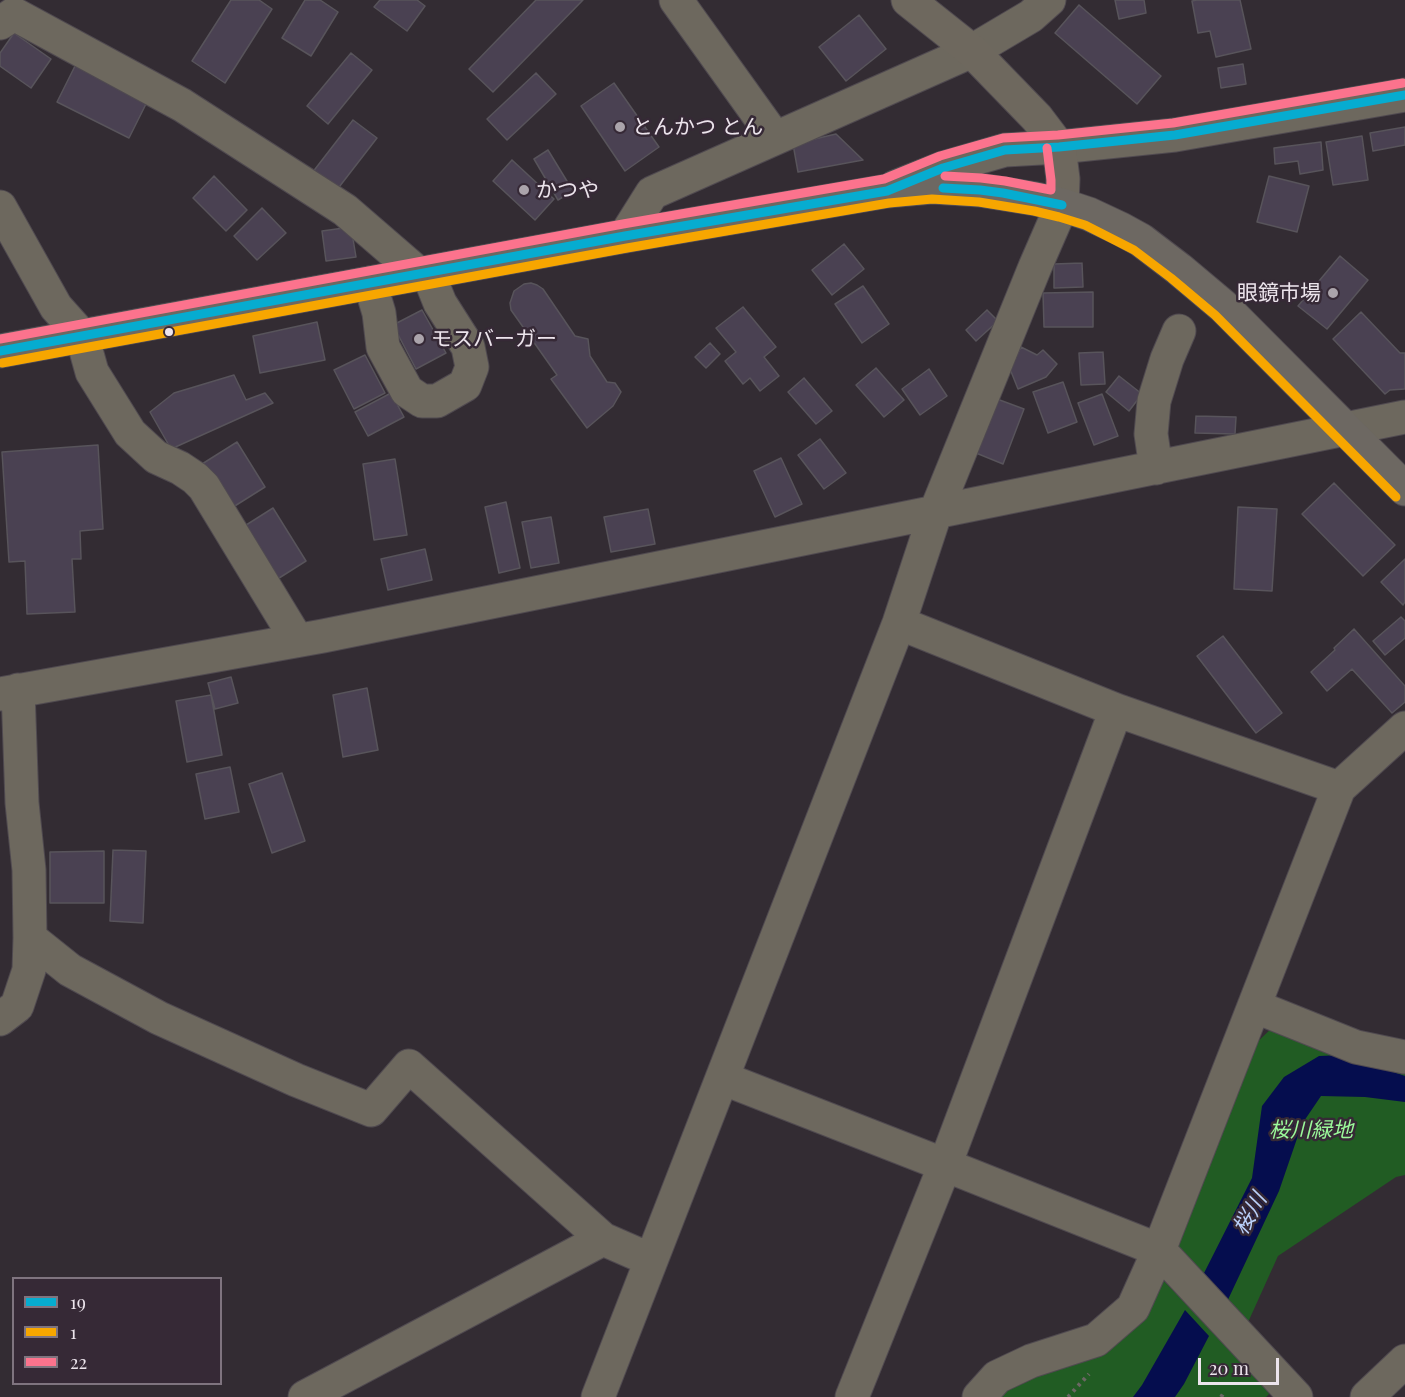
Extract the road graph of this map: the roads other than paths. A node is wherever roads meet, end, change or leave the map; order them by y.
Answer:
1 (676, 0) edge
2 (908, 0) edge
3 (936, 0) edge
4 (1049, 0) edge
5 (8, 12) edge
6 (972, 51) junction
7 (1405, 95) edge
8 (775, 138) junction
9 (1059, 147) junction
10 (887, 191) junction
11 (1062, 205) junction
12 (0, 207) edge
13 (625, 236) junction
14 (423, 274) junction
15 (370, 283) junction
16 (1179, 331) dead end
17 (82, 336) junction
18 (0, 351) edge
19 (1405, 417) edge
20 (1346, 430) junction
21 (1156, 468) junction
22 (1405, 489) edge
23 (936, 511) junction
24 (899, 623) junction
25 (297, 640) junction
26 (9, 692) edge
27 (1116, 710) junction
28 (1405, 728) edge
29 (1339, 788) junction
30 (30, 938) junction
31 (1254, 1006) junction
32 (0, 1019) edge
33 (1405, 1057) edge
34 (722, 1078) junction
35 (945, 1165) junction
36 (603, 1239) junction
37 (1159, 1250) junction
38 (651, 1260) junction
39 (1405, 1361) edge
40 (305, 1397) edge
41 (598, 1397) edge
42 (852, 1397) edge
43 (979, 1397) edge
44 (1296, 1397) edge
45 (1367, 1397) edge

1 - 8 street
2 - 6 main road
3 - 6 main road
4 - 6 street
5 - 14 street
6 - 8 street
6 - 9 main road
7 - 9 street
8 - 13 street
9 - 10 street
9 - 11 main road
10 - 11 highway
10 - 13 highway
11 - 20 highway
11 - 23 street
12 - 17 street
13 - 14 highway
14 - 15 highway
14 - 15 street
15 - 17 highway
16 - 21 street
17 - 18 highway
17 - 25 street
19 - 20 street
20 - 21 street
20 - 22 highway
21 - 23 street
23 - 24 street
23 - 25 street
24 - 27 street
24 - 34 street
25 - 26 street
26 - 30 street
27 - 29 street
27 - 35 street
28 - 29 street
29 - 31 street
30 - 32 street
30 - 36 street
31 - 33 street
31 - 37 street
34 - 35 street
34 - 38 street
35 - 37 street
35 - 42 street
36 - 38 street
36 - 40 street
37 - 43 street
37 - 44 street
38 - 41 street
39 - 45 street

